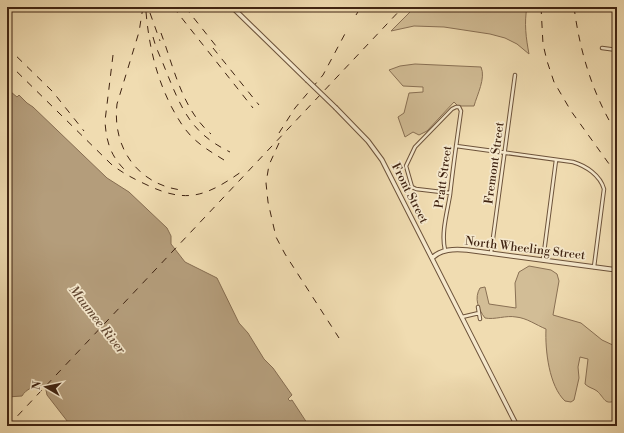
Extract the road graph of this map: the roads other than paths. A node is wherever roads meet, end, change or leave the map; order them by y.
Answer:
1 (232, 7) edge
2 (609, 9) dead end
3 (617, 10) edge
4 (602, 48) dead end
5 (617, 50) edge
6 (515, 75) dead end
7 (456, 146) junction
8 (504, 153) junction
9 (556, 160) junction
10 (450, 193) junction
11 (445, 250) junction
12 (491, 253) junction
13 (432, 258) junction
14 (543, 260) junction
15 (594, 267) junction
16 (617, 270) edge
17 (478, 307) dead end
18 (479, 313) junction
19 (462, 317) junction
20 (480, 319) dead end
21 (517, 426) edge

1 - 13 street, Front Street, bridge
2 - 3 street
4 - 5 street
6 - 8 street, Fremont Street
7 - 8 street
7 - 10 street, Pratt Street
7 - 10 street, Pratt Street
8 - 9 street
8 - 12 street, Fremont Street
9 - 14 street
9 - 15 street
10 - 11 street, Pratt Street
11 - 12 street, North Wheeling Street
11 - 13 street
12 - 14 street, North Wheeling Street
13 - 19 street, Front Street
14 - 15 street, North Wheeling Street
15 - 16 street, North Wheeling Street
17 - 18 street
18 - 19 street
18 - 20 street
19 - 21 street, Front Street

